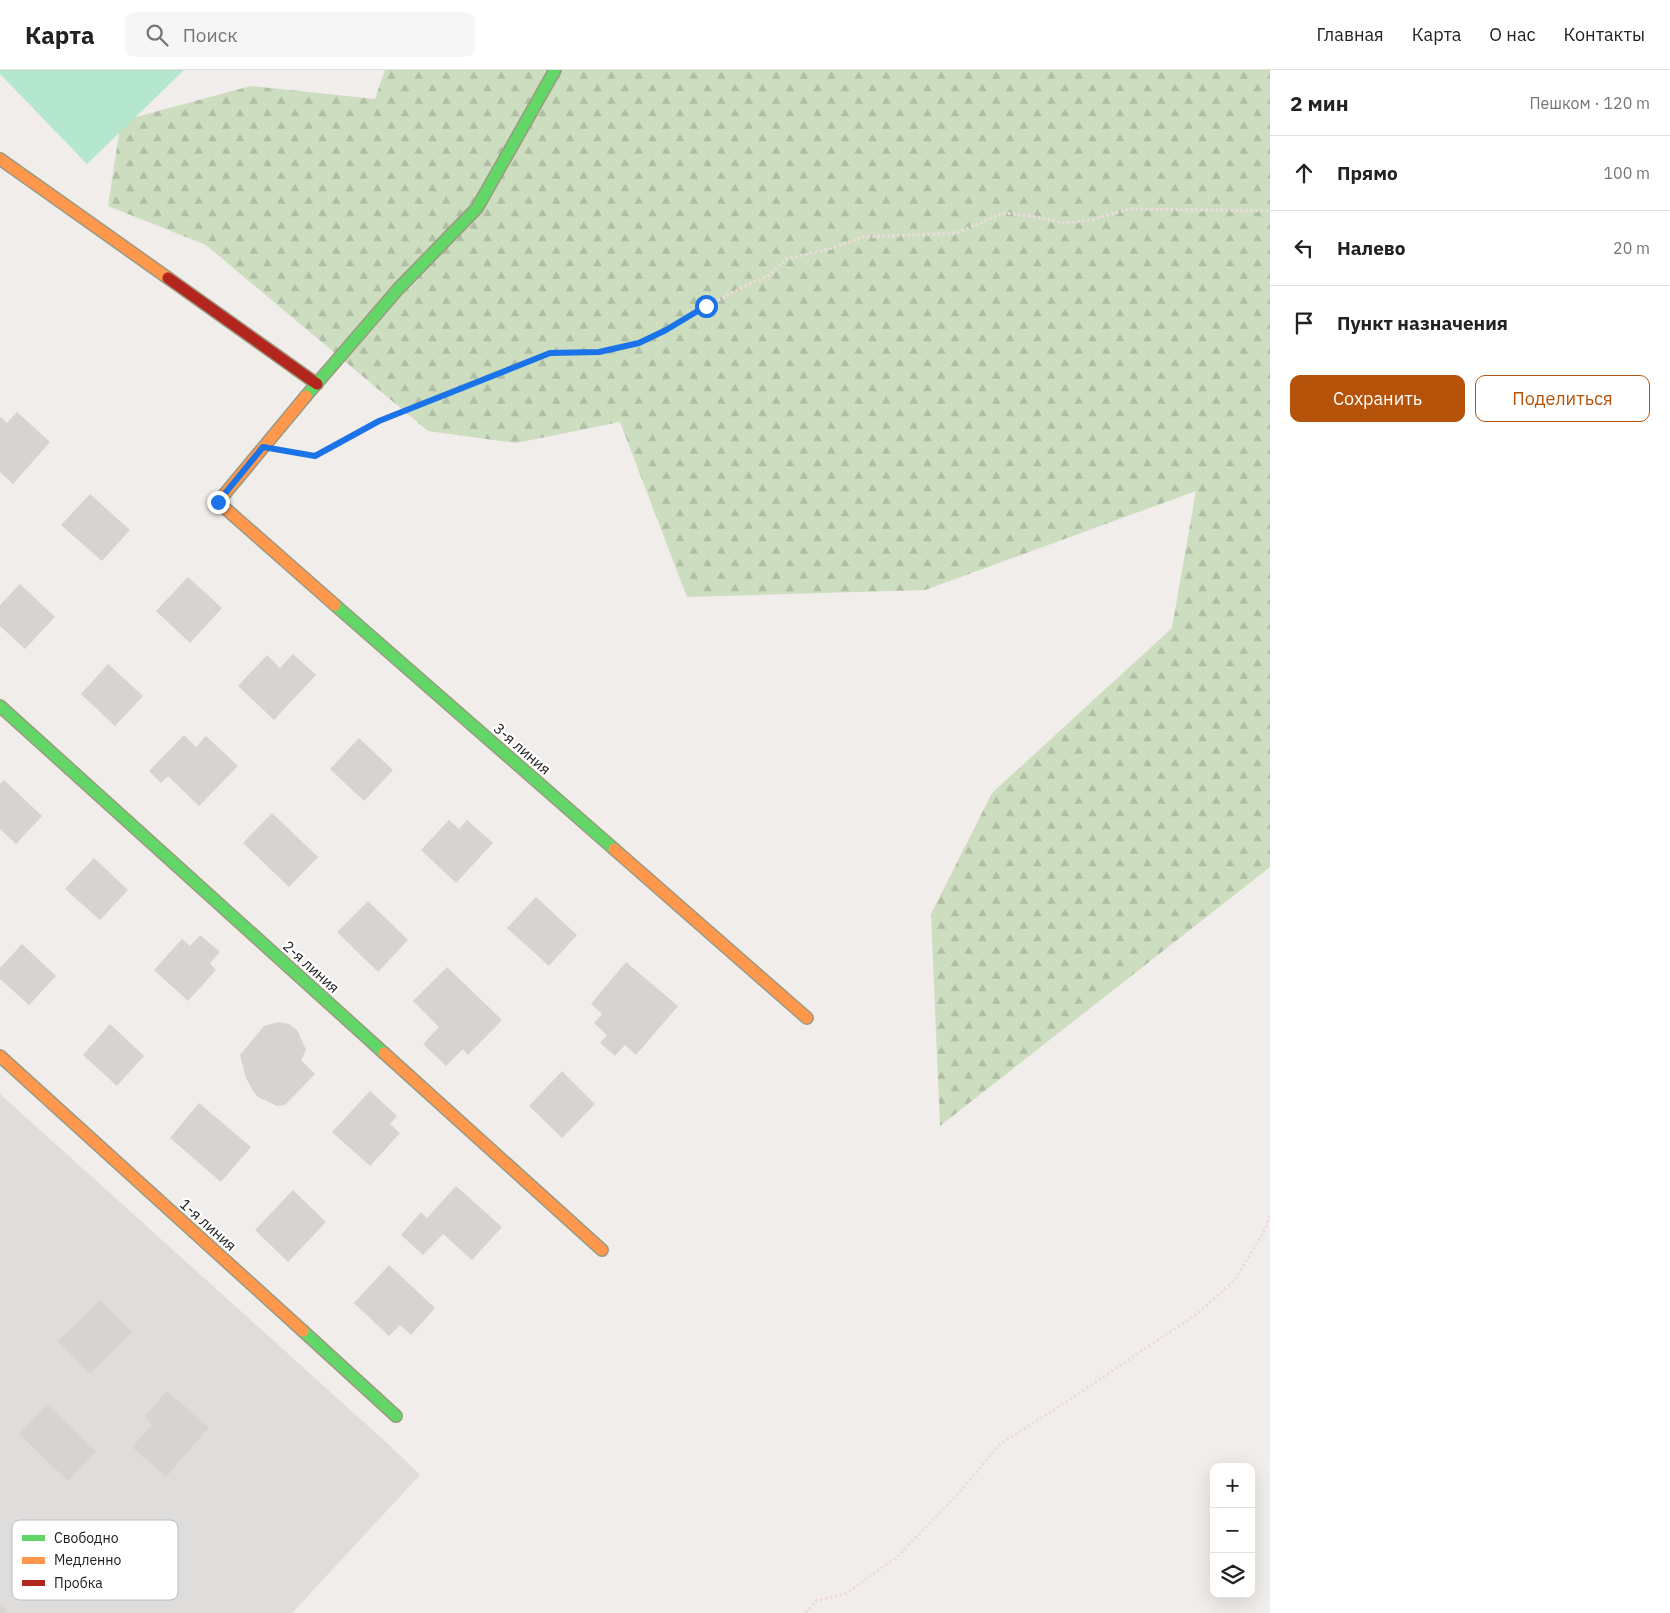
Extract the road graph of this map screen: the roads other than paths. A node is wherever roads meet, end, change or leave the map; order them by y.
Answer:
1 (555, 70) edge
2 (0, 159) edge
3 (317, 384) junction
4 (0, 706) edge
5 (807, 1018) dead end
6 (0, 1056) edge
7 (602, 1250) dead end
8 (396, 1416) dead end

1 - 3 street
2 - 3 street
3 - 5 street, 3-я линия
4 - 7 street, 2-я линия
6 - 8 street, 1-я линия

